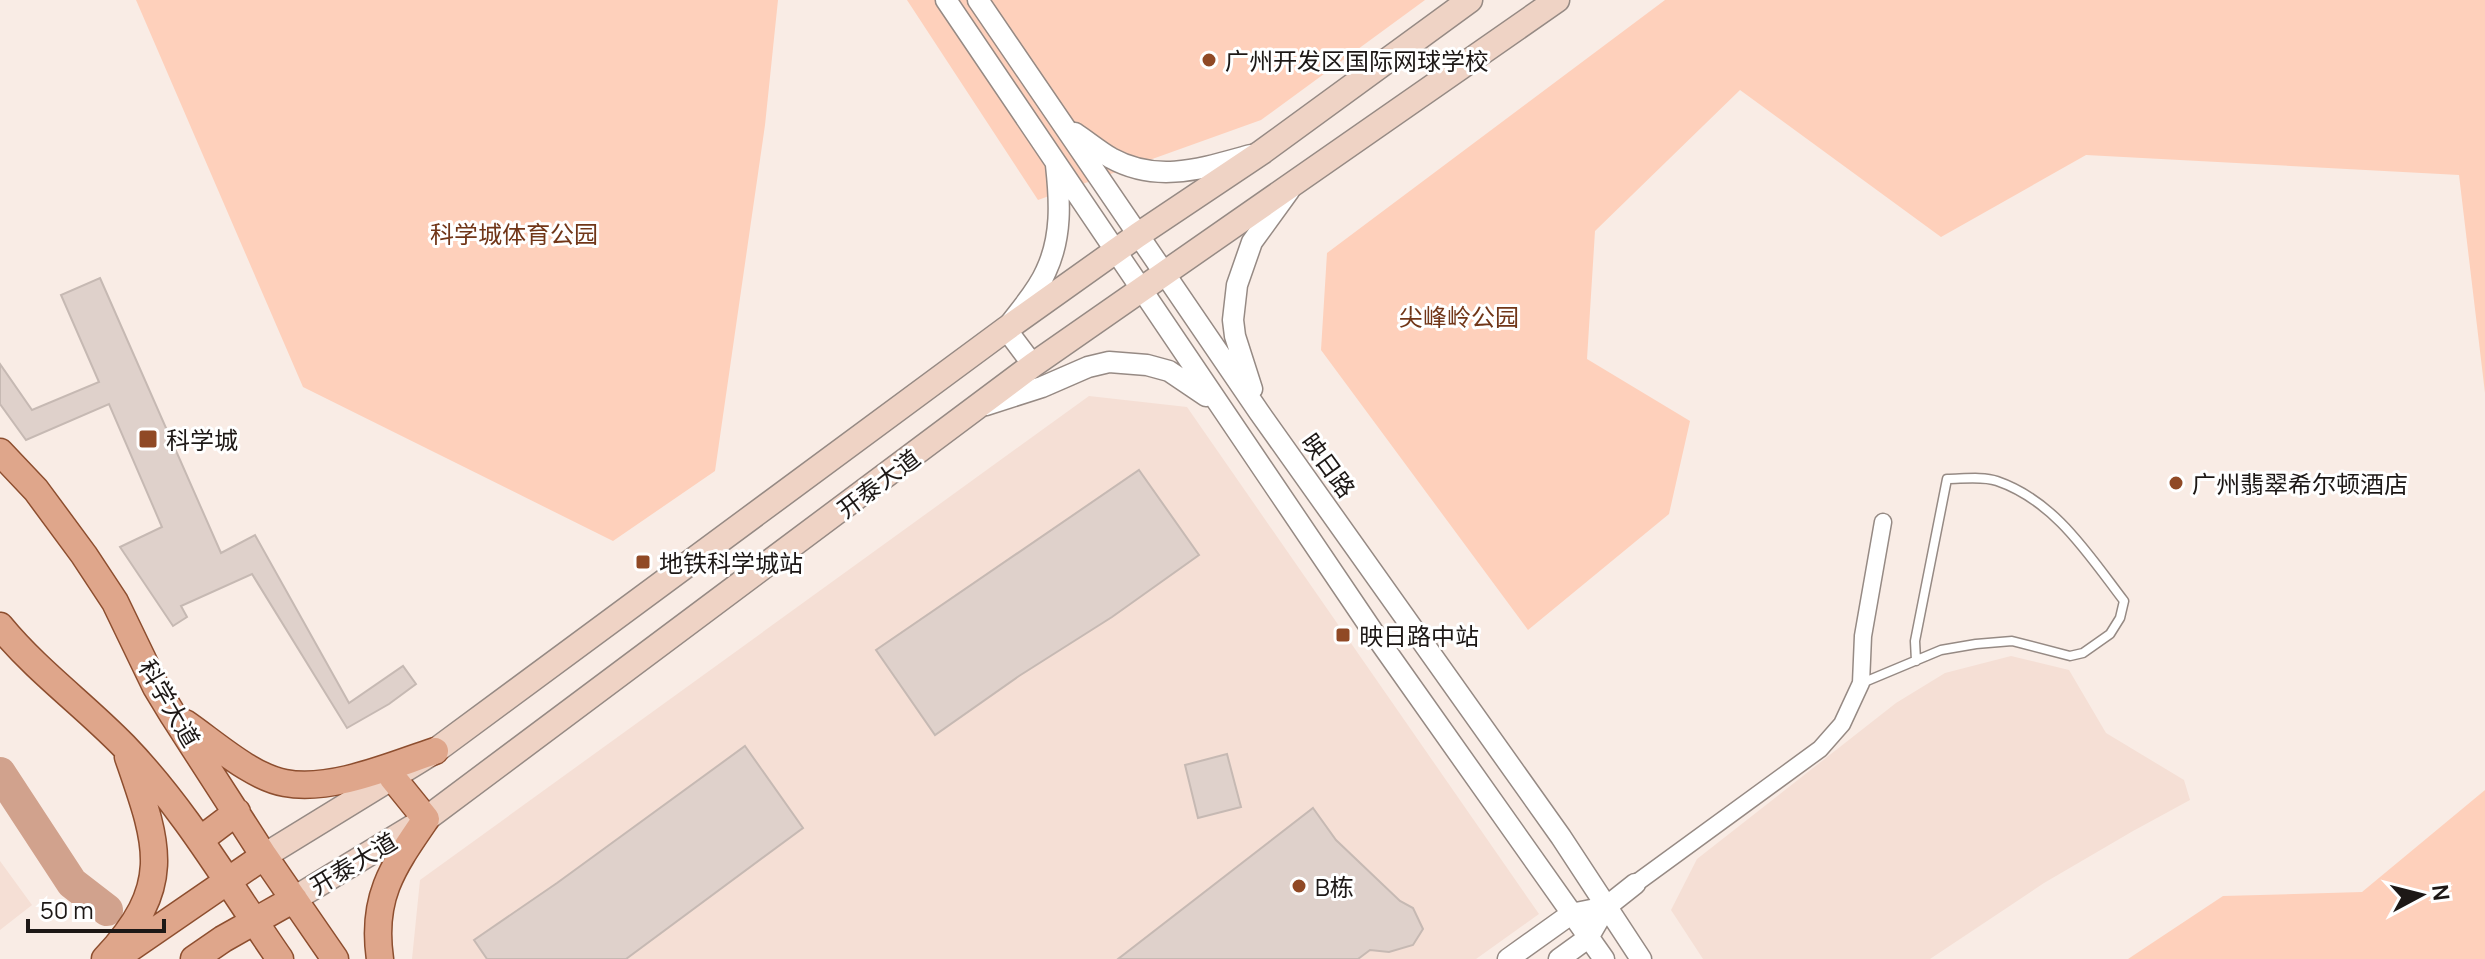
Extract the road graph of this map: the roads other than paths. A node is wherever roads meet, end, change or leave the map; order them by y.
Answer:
1 (946, 0) edge
2 (978, 0) edge
3 (1470, 0) edge
4 (1557, 0) edge
5 (1065, 126) junction
6 (1262, 152) junction
7 (1056, 161) junction
8 (1292, 187) junction
9 (1138, 235) junction
10 (1115, 252) junction
11 (1165, 274) junction
12 (1142, 291) junction
13 (1006, 329) junction
14 (1033, 365) junction
15 (979, 408) junction
16 (1259, 412) junction
17 (1228, 417) junction
18 (0, 452) edge
19 (1883, 522) dead end
20 (0, 626) edge
21 (1916, 661) junction
22 (1861, 683) junction
23 (173, 715) junction
24 (124, 746) junction
25 (435, 751) junction
26 (392, 777) junction
27 (237, 812) junction
28 (426, 819) junction
29 (200, 840) junction
30 (264, 856) junction
31 (227, 881) junction
32 (1635, 884) joint
33 (294, 899) junction
34 (1606, 907) junction
35 (1571, 914) junction
36 (254, 922) junction
37 (1588, 938) junction
38 (105, 959) edge
39 (114, 959) edge
40 (194, 959) edge
41 (280, 959) edge
42 (335, 959) edge
43 (380, 959) edge
44 (1508, 959) edge
45 (1559, 959) edge
46 (1604, 959) edge
47 (1641, 959) edge

1 - 7 street
2 - 5 street, 映日路
3 - 6 main road, 开泰大道
4 - 8 main road, 开泰大道
5 - 6 street
5 - 9 street, 映日路
6 - 9 main road, 开泰大道
7 - 10 street
7 - 13 street
8 - 11 main road, 开泰大道
8 - 16 street
9 - 10 main road, 开泰大道
9 - 11 street, 映日路
10 - 12 street
10 - 13 main road, 开泰大道
11 - 12 main road, 开泰大道
11 - 16 street, 映日路
12 - 14 main road, 开泰大道
12 - 17 street
13 - 14 street
13 - 25 main road, 开泰大道
14 - 15 main road, 开泰大道
15 - 17 street
15 - 28 main road, 开泰大道
16 - 34 street, 映日路
17 - 35 street
18 - 23 main road, 科学大道
19 - 22 street
20 - 24 main road
21 - 21 lane
21 - 22 lane
22 - 32 street
23 - 25 main road
23 - 27 main road, 科学大道
24 - 29 main road
24 - 38 main road
25 - 26 main road, 开泰大道
26 - 28 main road
26 - 30 main road, 开泰大道
27 - 29 main road
27 - 30 main road, 科学大道
28 - 33 main road, 开泰大道
28 - 43 main road
29 - 31 main road
30 - 31 main road, 开泰大道
30 - 33 main road, 科学大道
31 - 36 main road
31 - 39 main road, 开泰大道
32 - 34 street
33 - 36 main road, 开泰大道
33 - 42 main road, 科学大道
34 - 35 street
34 - 37 street
34 - 47 street, 映日路
35 - 37 street
35 - 44 street
36 - 40 main road, 开泰大道
36 - 41 main road
37 - 45 street
37 - 46 street

